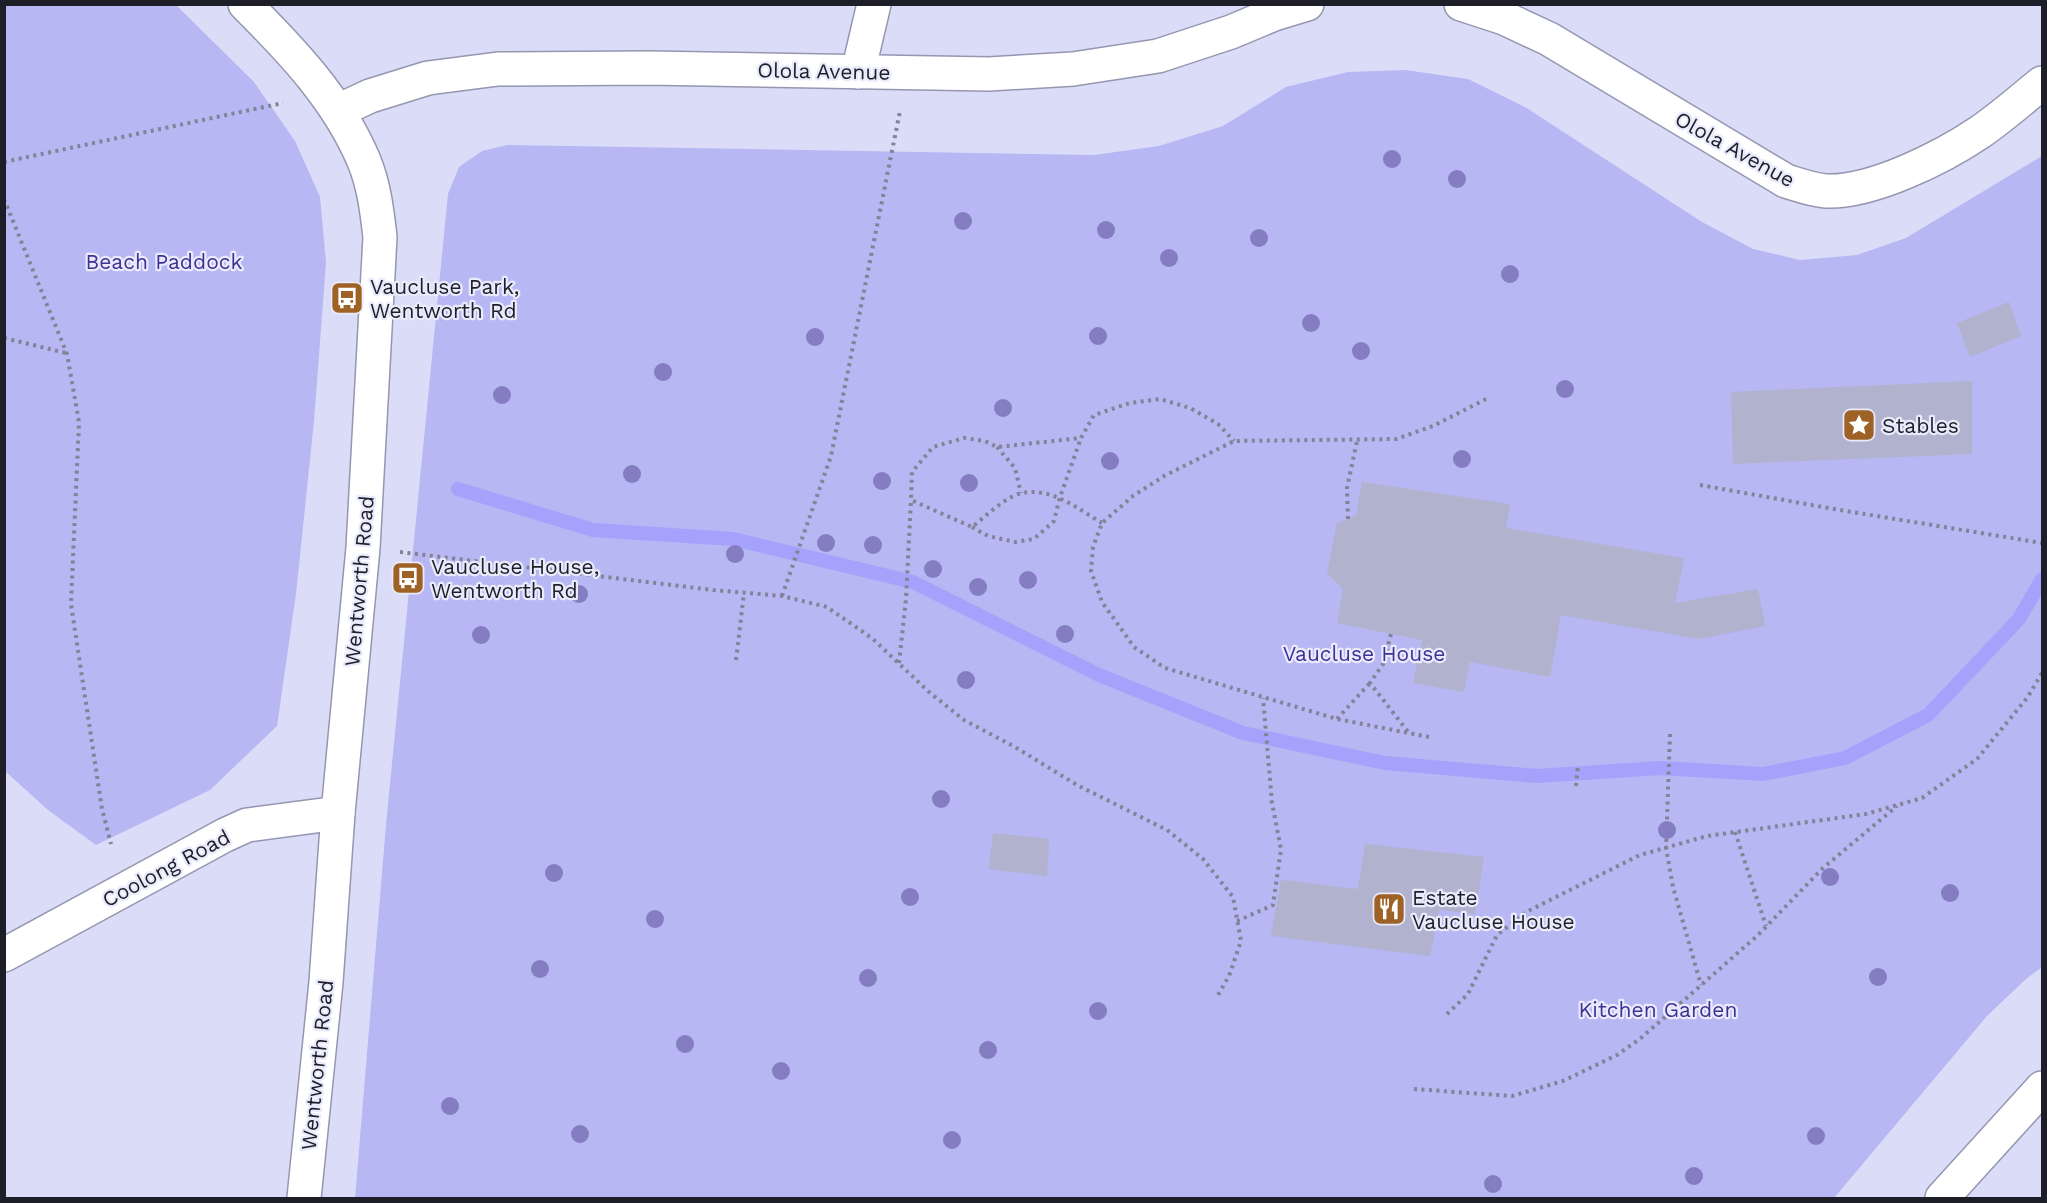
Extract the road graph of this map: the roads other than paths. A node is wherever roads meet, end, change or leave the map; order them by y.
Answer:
1 (245, 4) edge
2 (874, 4) edge
3 (1307, 4) edge
4 (1461, 4) edge
5 (858, 72) junction
6 (2043, 83) edge
7 (338, 111) junction
8 (338, 813) junction
9 (4, 955) edge
10 (2043, 1088) edge
11 (304, 1198) edge
12 (1942, 1198) edge

1 - 7 street, Wentworth Road
2 - 5 street
3 - 5 street, Olola Avenue
4 - 6 street, Olola Avenue
5 - 7 street, Olola Avenue
7 - 8 street, Wentworth Road
8 - 9 street, Coolong Road
8 - 11 street, Wentworth Road
10 - 12 street

